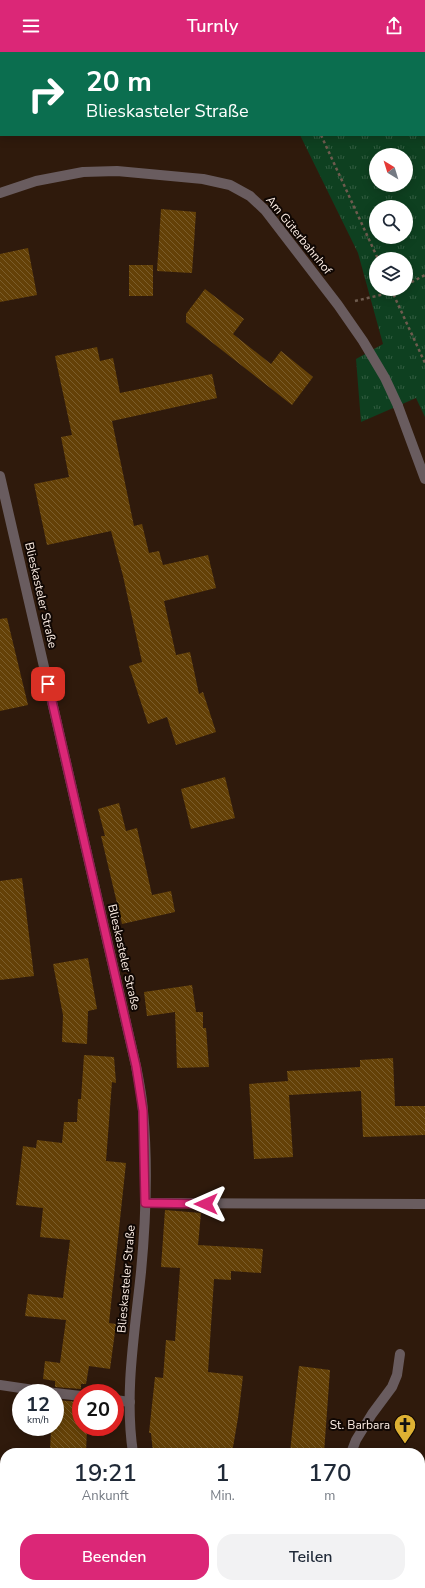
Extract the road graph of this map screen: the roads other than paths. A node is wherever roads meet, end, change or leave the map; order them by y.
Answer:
1 (0, 193) edge
2 (0, 476) edge
3 (425, 479) edge
4 (145, 1203) junction
5 (425, 1204) edge
6 (400, 1354) dead end
7 (0, 1385) edge
8 (12, 1387) edge
9 (124, 1401) edge
10 (130, 1402) junction
11 (133, 1448) edge
12 (353, 1448) edge

1 - 3 street, Am Güterbahnhof
2 - 4 street, Blieskasteler Straße
4 - 5 street
4 - 10 street, Blieskasteler Straße
6 - 12 street
7 - 8 street
9 - 10 street
10 - 11 street, Blieskasteler Straße

